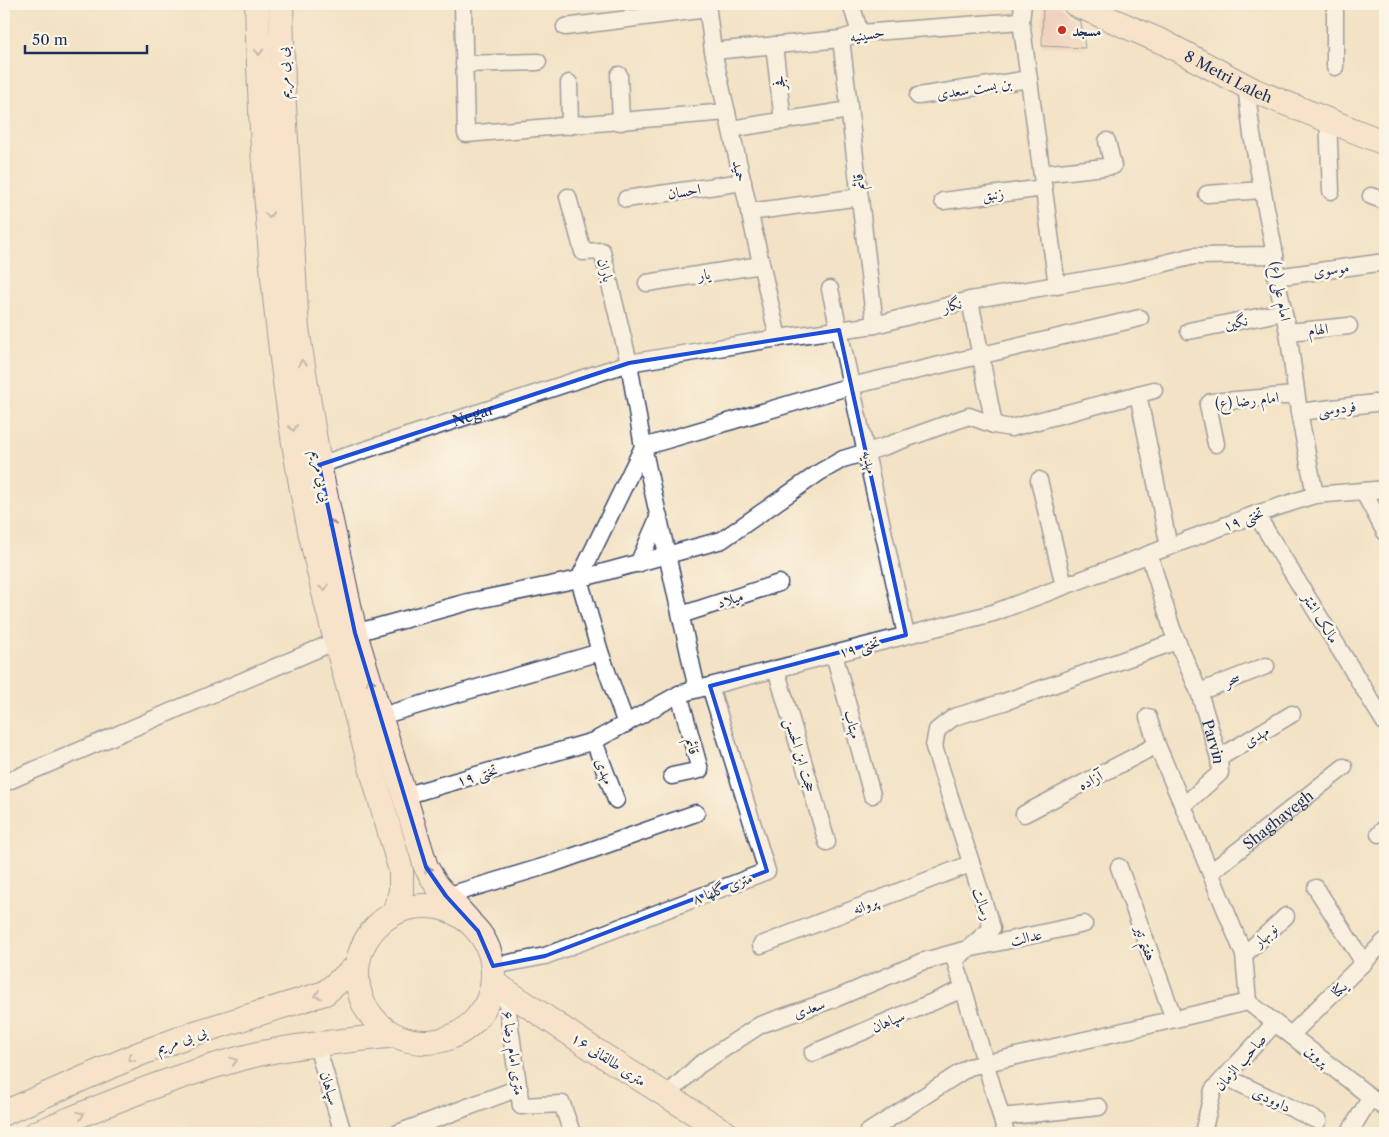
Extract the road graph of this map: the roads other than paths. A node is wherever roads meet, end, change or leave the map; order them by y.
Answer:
1 (257, 4) edge
2 (282, 4) edge
3 (463, 4) edge
4 (851, 4) edge
5 (1024, 4) edge
6 (1336, 4) edge
7 (1094, 6) edge
8 (707, 7) edge
9 (1021, 21) junction
10 (565, 27) dead end
11 (860, 32) junction
12 (841, 39) junction
13 (774, 45) junction
14 (713, 51) junction
15 (538, 62) dead end
16 (464, 64) junction
17 (1335, 68) dead end
18 (619, 75) dead end
19 (1029, 79) junction
20 (569, 83) dead end
21 (1246, 86) junction
22 (918, 96) dead end
23 (849, 110) junction
24 (727, 112) junction
25 (1328, 119) junction
26 (783, 120) junction
27 (622, 122) junction
28 (570, 126) junction
29 (731, 129) junction
30 (1107, 140) dead end
31 (1385, 143) edge
32 (1043, 181) junction
33 (743, 182) junction
34 (1262, 190) junction
35 (1331, 191) dead end
36 (1207, 194) dead end
37 (568, 196) dead end
38 (860, 197) junction
39 (626, 199) dead end
40 (943, 201) dead end
41 (749, 212) junction
42 (1275, 255) junction
43 (1385, 262) edge
44 (761, 265) junction
45 (1276, 277) junction
46 (647, 282) dead end
47 (1057, 286) junction
48 (830, 290) dead end
49 (970, 300) junction
50 (1283, 312) junction
51 (1140, 318) dead end
52 (875, 325) junction
53 (1349, 326) dead end
54 (839, 330) junction
55 (1190, 332) dead end
56 (1288, 332) junction
57 (778, 338) junction
58 (980, 355) junction
59 (629, 363) junction
60 (851, 386) junction
61 (1296, 395) junction
62 (1375, 403) dead end
63 (1299, 412) junction
64 (994, 425) junction
65 (1216, 444) dead end
66 (643, 447) junction
67 (868, 451) junction
68 (319, 465) junction
69 (1039, 480) dead end
70 (1385, 489) edge
71 (1363, 490) junction
72 (1315, 495) junction
73 (1256, 514) junction
74 (659, 516) junction
75 (1385, 532) edge
76 (1169, 547) junction
77 (1149, 554) junction
78 (668, 556) junction
79 (638, 564) junction
80 (579, 580) junction
81 (779, 583) dead end
82 (1064, 586) junction
83 (680, 615) junction
84 (906, 635) junction
85 (345, 638) junction
86 (1177, 641) junction
87 (600, 652) junction
88 (834, 654) junction
89 (1266, 666) dead end
90 (776, 669) junction
91 (703, 688) junction
92 (1199, 692) junction
93 (679, 694) junction
94 (1292, 714) dead end
95 (381, 716) junction
96 (1148, 717) dead end
97 (1385, 723) edge
98 (626, 724) junction
99 (594, 741) junction
100 (1157, 745) junction
101 (1219, 758) junction
102 (1344, 767) dead end
103 (672, 776) dead end
104 (4, 783) edge
105 (872, 795) dead end
106 (404, 796) junction
107 (616, 800) dead end
108 (1183, 806) junction
109 (696, 813) dead end
110 (1024, 814) dead end
111 (827, 842) dead end
112 (970, 864) junction
113 (1119, 867) dead end
114 (1211, 872) junction
115 (1316, 888) dead end
116 (446, 896) junction
117 (394, 913) junction
118 (1286, 916) dead end
119 (469, 921) junction
120 (1084, 924) dead end
121 (1385, 941) edge
122 (761, 946) dead end
123 (968, 949) junction
124 (1244, 955) junction
125 (1364, 963) junction
126 (356, 966) junction
127 (497, 979) junction
128 (963, 989) junction
129 (1248, 1002) junction
130 (1174, 1019) junction
131 (1275, 1022) junction
132 (394, 1035) junction
133 (1291, 1035) junction
134 (316, 1043) junction
135 (813, 1053) dead end
136 (977, 1065) junction
137 (1226, 1076) junction
138 (518, 1088) junction
139 (666, 1096) junction
140 (1371, 1097) junction
141 (1099, 1107) dead end
142 (1385, 1108) edge
143 (4, 1112) edge
144 (1001, 1117) junction
145 (1318, 1121) dead end
146 (36, 1133) edge
147 (343, 1133) edge
148 (398, 1133) edge
149 (572, 1133) edge
150 (726, 1133) edge
151 (867, 1133) edge
152 (1006, 1133) edge
153 (1202, 1133) edge
154 (1349, 1133) edge

1 -> 85 street, بی بی مریم
68 -> 2 street, بی بی مریم
3 - 16 street
4 - 11 street
5 - 9 street
6 - 17 street
7 - 21 street, 8 Metri Laleh
8 - 10 street
8 - 14 street, حمید
9 - 11 street, حسینیه
9 - 19 street
11 - 12 street, حسینیه
12 - 13 street, حسینیه
12 - 23 street, قائم
13 - 14 street, حسینیه
13 - 26 street, فجر
14 - 24 street, حمید
15 - 16 street
16 - 28 street
18 - 27 street
19 - 22 street, بن بست سعدی
19 - 32 street
20 - 28 street
21 - 25 street, 8 Metri Laleh
21 - 34 street, امام علی (ع)
23 - 26 street
23 - 38 street, قائم
24 - 27 street
24 - 29 street, حمید
25 - 31 street, 8 Metri Laleh
25 - 35 street
26 - 29 street
27 - 28 street
29 - 33 street, حمید
30 - 32 street
32 - 40 street, زنبق
32 - 47 street
33 - 39 street, احسان
33 - 41 street, حمید
34 - 36 street
34 - 42 street, امام علی (ع)
37 - 59 street, باران
38 - 41 street
38 - 52 street, قائم
41 - 44 street, حمید
42 - 45 street, امام علی (ع)
42 - 47 street, نگار
43 - 45 street, موسوی
44 - 46 street, یار
44 - 57 street, حمید
45 - 50 street, امام علی (ع)
47 - 49 street, نگار
48 - 54 street, مهدیه
49 - 52 street, نگار
49 - 58 street
50 - 55 street, نگین
50 - 56 street, امام علی (ع)
51 - 58 street
52 - 54 street, نگار
53 - 56 street, الهام
54 - 57 street, نگار
54 - 60 street, مهدیه
56 - 61 street, امام علی (ع)
57 - 59 street, نگار
58 - 60 street
58 - 64 street
59 - 66 street
59 - 68 street, Negar
60 - 66 street
60 - 67 street, مهدیه
61 - 63 street, امام علی (ع)
61 - 65 street, امام رضا (ع)
62 - 63 street, فردوسی
63 - 72 street, امام علی (ع)
64 - 67 street
64 - 76 street
66 - 74 street
66 - 80 street
67 - 78 street
67 - 84 street, مهدیه
85 -> 68 street, بی بی مریم
69 - 82 street
70 - 71 street, تختی ۱۹
71 - 72 street, تختی ۱۹
71 - 75 street
72 - 73 street, تختی ۱۹
73 - 76 street, تختی ۱۹
73 - 97 street, مالک اشتر
74 - 78 street
74 - 79 street
76 - 77 street, تختی ۱۹
77 - 82 street, تختی ۱۹
77 - 86 street, Parvin
78 - 79 street
78 - 83 street
79 - 80 street
80 - 85 street
80 - 87 street
81 - 83 street, میلاد
82 - 84 street, تختی ۱۹
83 - 91 street
84 - 88 street, تختی ۱۹
95 -> 85 street, بی بی مریم
85 - 104 street
85 - 117 street, بی بی مریم
86 - 92 street, Parvin
86 - 112 street, رسالت
87 - 95 street
87 - 98 street
88 - 90 street, تختی ۱۹
88 - 105 street, مهتاب
89 - 92 street, سحر
90 - 91 street, تختی ۱۹
90 - 111 street, حجت ابن الحسن
91 - 93 street, تختی ۱۹
91 - 127 street, ۸ متری گلها
92 - 101 street, Parvin
93 - 98 street, تختی ۱۹
93 - 103 street, قائم
94 - 101 street, مهدی
95 - 106 street, بی بی مریم
96 - 100 street
98 - 99 street, تختی ۱۹
99 - 106 street, تختی ۱۹
99 - 107 street, مهدی
100 - 108 street
100 - 110 street, آزاده
101 - 108 street, Parvin
102 - 114 street, Shaghayegh
116 -> 106 street, بی بی مریم
108 - 114 street
109 - 116 street
112 - 122 street, پروانه
112 - 123 street, رسالت
113 - 130 street, هفتم تیر
114 - 124 street
115 - 125 street
116 - 119 street, بی بی مریم
117 - 119 street
117 - 126 street
118 - 124 street, نوبهار
119 - 127 street
120 - 123 street, عدالت
121 - 125 street, یکتا
123 - 128 street, رسالت
123 - 139 street, سعدی
124 - 129 street
125 - 133 street, یکتا
126 - 132 street
126 -> 143 street, بی بی مریم
127 - 132 street
127 - 138 street, ۶ متری امام رضا
127 - 139 street, ۱۶ متری طالقانی
128 - 135 street, سپاهان
128 - 136 street, رسالت
129 - 130 street
129 - 131 street, پروین
130 - 136 street
131 - 133 street, پروین
131 - 137 street, صاحب الزمان
132 - 134 street
133 - 140 street, پروین
146 -> 134 street
134 - 147 street, سپاهان
136 - 144 street, رسالت
136 - 151 street
137 - 145 street, داوودی
137 - 153 street, صاحب الزمان
138 - 148 street
138 - 149 street, ۶ متری امام رضا
139 - 150 street, ۱۶ متری طالقانی
140 - 142 street, پروین
140 - 154 street
141 - 144 street
144 - 152 street, رسالت

